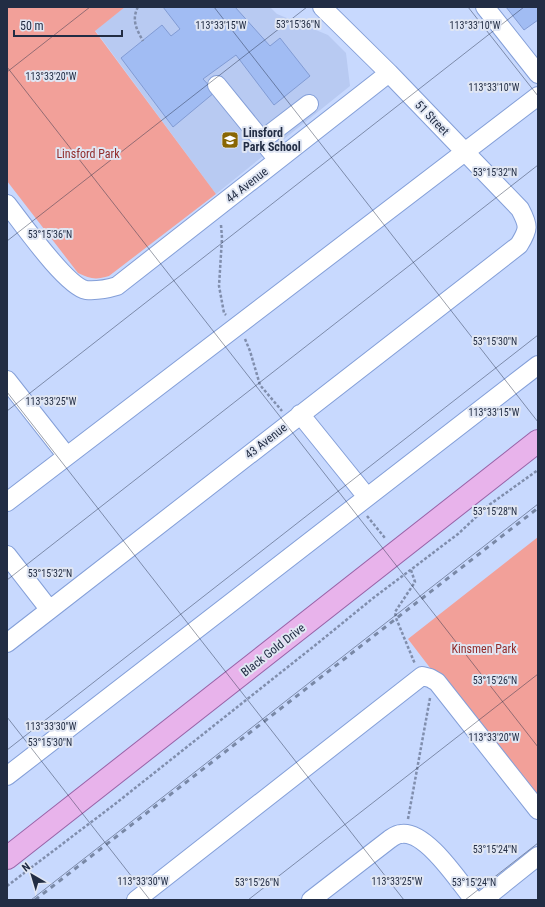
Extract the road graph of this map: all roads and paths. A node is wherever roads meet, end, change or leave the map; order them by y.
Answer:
1 (138, 7) edge
2 (322, 7) edge
3 (485, 7) edge
4 (143, 42) dead end
5 (389, 73) junction
6 (538, 74) edge
7 (217, 85) dead end
8 (538, 96) edge
9 (309, 104) dead end
10 (262, 140) junction
11 (465, 152) junction
12 (278, 160) junction
13 (7, 204) edge
14 (218, 207) junction
15 (524, 237) joint
16 (239, 325) junction
17 (538, 365) edge
18 (7, 380) edge
19 (260, 385) dead end
20 (300, 414) junction
21 (538, 441) edge
22 (66, 456) junction
23 (538, 470) edge
24 (367, 497) junction
25 (7, 502) edge
26 (7, 555) edge
27 (411, 570) junction
28 (49, 609) junction
29 (7, 643) edge
30 (422, 676) junction
31 (7, 776) edge
32 (538, 810) edge
33 (406, 834) junction
34 (538, 856) edge
35 (7, 858) edge
36 (7, 886) edge
37 (136, 900) edge
38 (312, 900) edge
39 (474, 900) edge
40 (483, 900) edge

1 - 4 path
2 - 5 street, 51 Street
3 - 6 street
5 - 11 street, 51 Street
5 - 12 street, 44 Avenue
7 - 10 street
8 - 11 street
9 - 10 street
10 - 12 street
11 - 15 street, 51 Street
11 - 16 street
12 - 14 street, 44 Avenue
13 - 14 street, 44 Avenue
14 - 16 path
15 - 20 street, 43 Avenue
16 - 19 path
16 - 22 street
17 - 24 street
18 - 22 street
20 - 24 street
20 - 28 street, 43 Avenue
21 - 35 main road, Black Gold Drive
22 - 25 street
23 - 27 path
24 - 31 street
26 - 28 street
27 - 30 path
27 - 36 path
28 - 29 street, 43 Avenue
30 - 32 street
30 - 33 path
30 - 37 street
33 - 38 street
33 - 39 street
34 - 40 street

